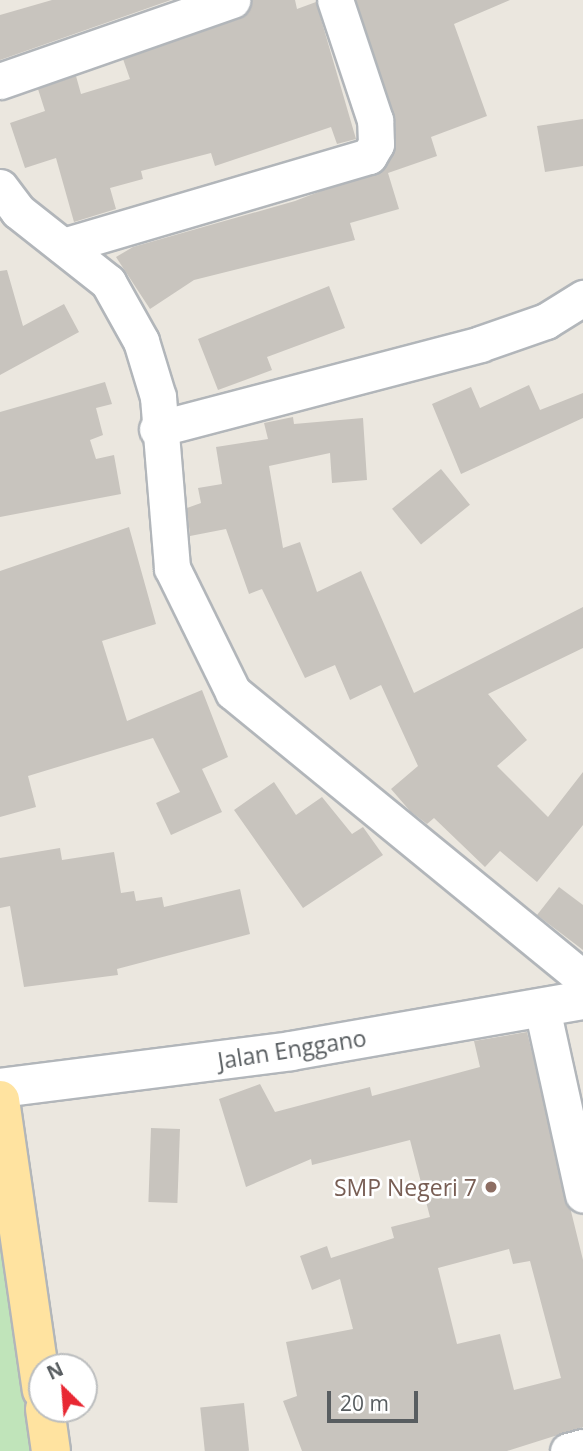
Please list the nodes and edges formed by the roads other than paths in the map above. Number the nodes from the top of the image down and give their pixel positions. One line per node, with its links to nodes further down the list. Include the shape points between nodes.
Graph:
1 (232, 0): 3 (street)
2 (335, 0): 5 (street, via 375,120 376,144 369,156)
3 (0, 81)
4 (0, 187): 5 (street, via 18,211)
5 (64, 246): 7 (street, via 108,282 141,341 158,397)
6 (583, 298): 7 (street, via 545,321 480,344)
7 (156, 429): 8 (street, via 172,568 233,692)
8 (583, 978)
9 (583, 1000): 10 (street, Jalan Enggano)
10 (542, 1008): 11 (street, Jalan Enggano, via 291,1051); 13 (street)
11 (0, 1088)
12 (0, 1100): 14 (main road)
13 (583, 1195)
14 (37, 1353)
15 (47, 1423): 17 (main road)
16 (583, 1447): 18 (street)
17 (51, 1451)
18 (568, 1451)

